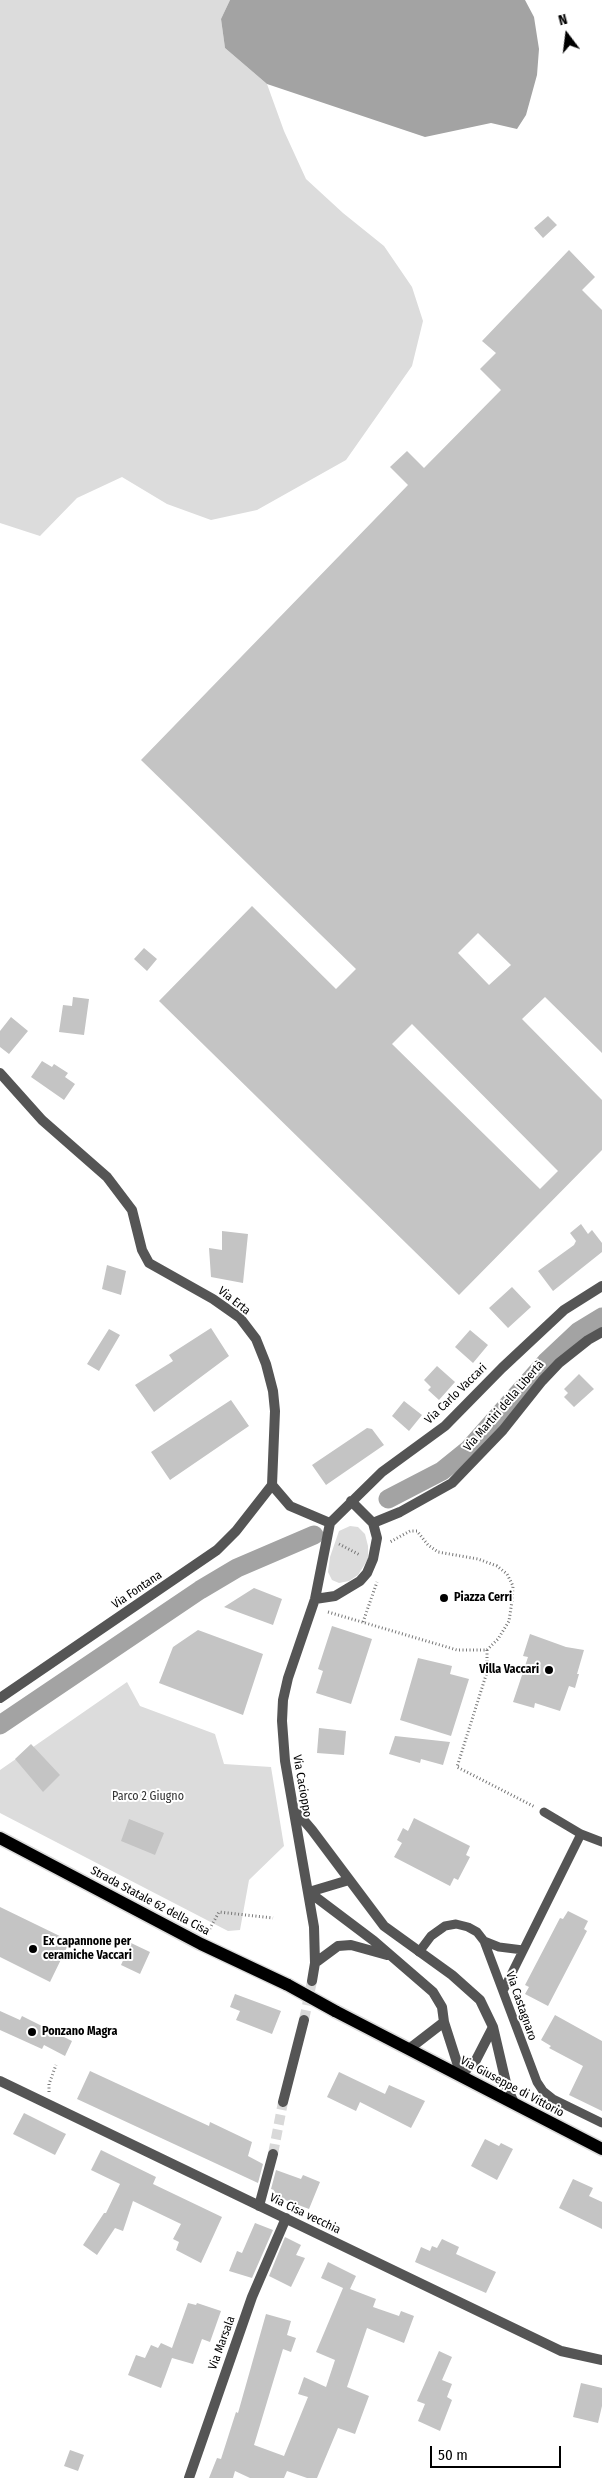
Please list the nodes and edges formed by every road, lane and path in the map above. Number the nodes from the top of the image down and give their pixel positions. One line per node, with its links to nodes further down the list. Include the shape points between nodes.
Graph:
1 (0, 1073): 4 (street, Via Erta, via 42,1120 107,1177 132,1210 142,1250 149,1263 240,1318 256,1339 273,1391)
2 (602, 1286): 5 (street, Via Carlo Vaccari, via 564,1310 445,1426 382,1472)
3 (602, 1332): 7 (street, Via Martiri della Libertà, via 559,1363 503,1430 452,1483)
4 (272, 1485): 6 (street, via 290,1506); 15 (street, Via Fontana, via 217,1550)
5 (351, 1501): 6 (street, Via Carlo Vaccari); 7 (street)
6 (330, 1523): 12 (street)
7 (373, 1523): 10 (street, via 377,1538)
8 (390, 1541): 14 (path, via 417,1531 438,1552 478,1559 497,1566 507,1574 513,1586 509,1621)
9 (335, 1542): 10 (path)
10 (373, 1559): 12 (street, via 360,1581 335,1596)
11 (378, 1579): 13 (path)
12 (313, 1603): 13 (path); 16 (street, Via Cacioppo, via 283,1700 282,1740)
13 (363, 1622): 14 (path, via 458,1650)
14 (487, 1650): 17 (path, via 487,1672 457,1767)
15 (0, 1698)
16 (293, 1808): 21 (street); 22 (street, Via Cacioppo)
17 (544, 1812): 18 (lane)
18 (580, 1834): 20 (lane); 26 (lane)
19 (0, 1838): 25 (main road, Strada Statale 62 della Cisa)
20 (602, 1842)
21 (349, 1880): 22 (street); 27 (street, via 384,1926)
22 (309, 1892): 28 (street); 29 (street, Via Cacioppo)
23 (273, 1918): 25 (path, via 220,1912)
24 (484, 1941): 26 (lane); 27 (lane, via 477,1932 456,1924 445,1926 431,1936); 31 (lane, Via Castagnaro)
25 (201, 1944): 35 (main road, Strada Statale 62 della Cisa, bridge)
26 (523, 1950): 31 (lane)
27 (419, 1952): 34 (street, via 480,2000)
28 (391, 1956): 29 (street, via 338,1946); 33 (street, via 433,1992 442,2007)
29 (315, 1963): 30 (street, Via Cacioppo)
30 (312, 1981)
31 (503, 1991): 42 (lane, Via Castagnaro, via 531,2070 543,2091)
32 (304, 2020): 39 (street)
33 (444, 2022): 35 (street); 37 (street)
34 (493, 2027): 37 (street, via 476,2060); 40 (street)
35 (409, 2049): 37 (main road, Via Giuseppe di Vittorio)
36 (56, 2065): 41 (path, via 49,2084)
37 (461, 2075): 40 (main road, Via Giuseppe di Vittorio)
38 (0, 2081): 41 (street, Via Cisa vecchia)
39 (283, 2102)
40 (514, 2103): 43 (main road, Via Giuseppe di Vittorio)
41 (50, 2105): 45 (street, Via Cisa vecchia)
42 (602, 2123)
43 (602, 2149)
44 (274, 2154): 45 (street)
45 (260, 2206): 46 (street, Via Cisa vecchia)
46 (286, 2218): 47 (street, Via Cisa vecchia, via 561,2351); 48 (street, Via Marsala, via 252,2297)
47 (602, 2360)
48 (190, 2478)

